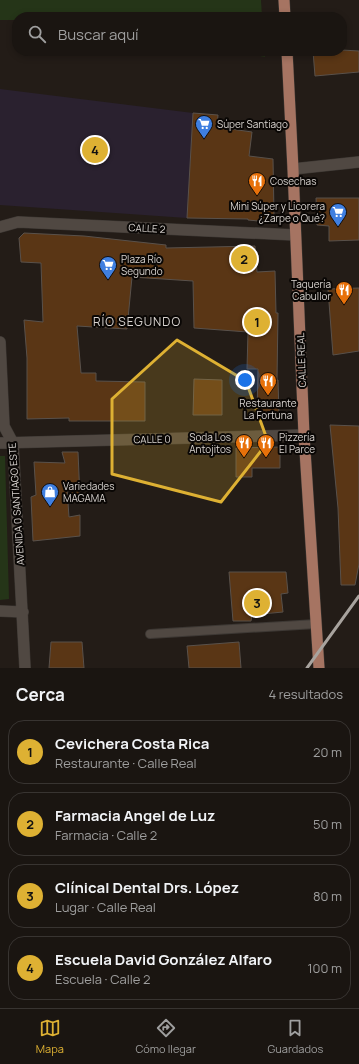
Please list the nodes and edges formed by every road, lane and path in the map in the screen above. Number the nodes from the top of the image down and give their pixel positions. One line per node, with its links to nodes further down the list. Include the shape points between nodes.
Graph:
1 (284, 0): 2 (main road)
2 (285, 12)
3 (287, 56): 5 (main road, CALLE REAL)
4 (359, 162): 5 (street)
5 (293, 169): 7 (main road, CALLE REAL)
6 (0, 227): 7 (street, CALLE 2, via 18,222)
7 (296, 235): 9 (main road, CALLE REAL)
8 (0, 342): 11 (street, AVENIDA 0 SANTIAGO ESTE, via 4,426)
9 (304, 435): 11 (street, CALLE 0); 14 (main road, CALLE REAL)
10 (0, 443): 11 (street, CALLE 0)
11 (13, 443): 13 (street, AVENIDA 0 SANTIAGO ESTE)
12 (0, 611): 13 (street)
13 (23, 612): 16 (street, AVENIDA 0 SANTIAGO ESTE)
14 (316, 624): 15 (lane); 17 (main road, CALLE REAL)
15 (150, 634)
16 (25, 668)
17 (319, 668)

